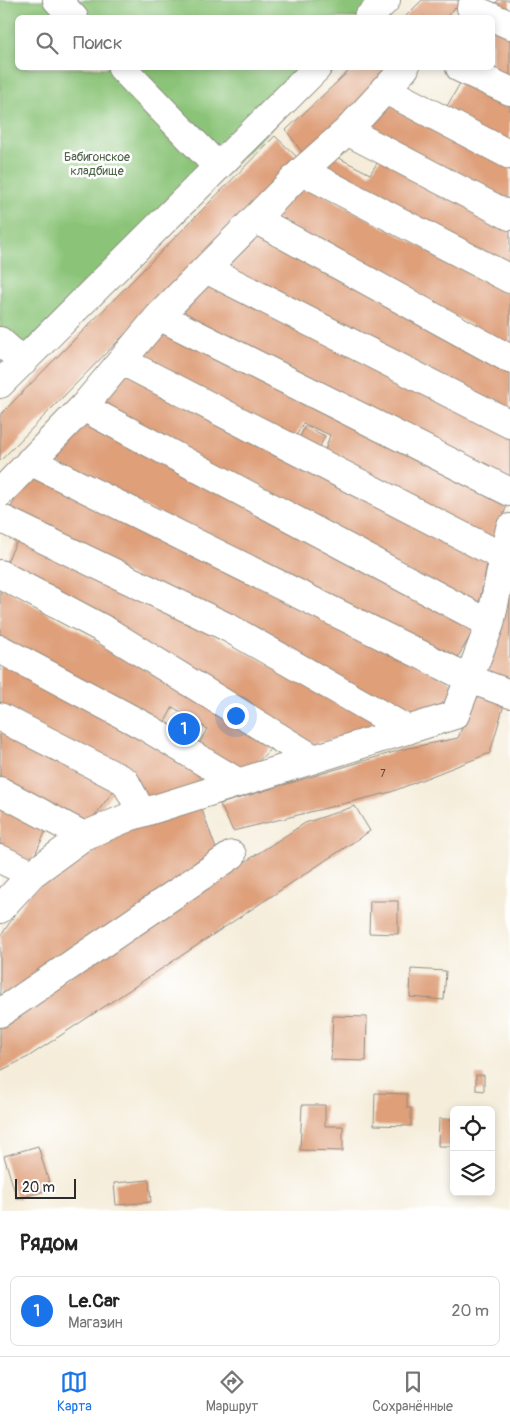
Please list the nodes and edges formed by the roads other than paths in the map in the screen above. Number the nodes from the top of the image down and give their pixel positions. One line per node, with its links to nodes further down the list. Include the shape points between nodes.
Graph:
1 (57, 0): 4 (lane)
2 (386, 0): 5 (lane)
3 (470, 8): 6 (lane)
4 (71, 15)
5 (371, 15)
6 (486, 15)
7 (495, 19): 8 (lane)
8 (510, 25)
9 (124, 70): 17 (lane)
10 (315, 70): 17 (lane)
11 (403, 70): 13 (lane)
12 (464, 70): 14 (lane)
13 (384, 89): 15 (lane); 16 (lane)
14 (510, 91)
15 (347, 131): 18 (lane); 19 (lane)
16 (510, 156)
17 (217, 166): 27 (lane)
18 (302, 171): 20 (lane); 22 (lane)
19 (510, 216)
20 (255, 218): 21 (lane); 25 (lane)
21 (206, 269): 23 (lane); 30 (lane)
22 (510, 279)
23 (159, 316): 26 (lane); 32 (lane)
24 (0, 341): 27 (lane)
25 (510, 359)
26 (122, 361): 29 (lane); 36 (lane)
27 (23, 362): 28 (lane)
28 (0, 384)
29 (83, 407): 31 (lane); 38 (lane)
30 (510, 424)
31 (30, 460): 33 (lane); 40 (lane)
32 (510, 492)
33 (0, 493)
34 (0, 518): 43 (lane, via 229,628)
35 (510, 528): 36 (lane)
36 (503, 557): 38 (lane)
37 (0, 574): 44 (lane, via 105,630)
38 (490, 624): 40 (lane)
39 (0, 648): 45 (lane, via 146,727)
40 (470, 679): 41 (lane); 43 (lane, via 455,715)
41 (510, 694)
42 (0, 717): 47 (lane, via 125,781)
43 (408, 730): 44 (lane)
44 (314, 759): 45 (lane)
45 (239, 783): 47 (lane)
46 (0, 790): 48 (lane)
47 (142, 813): 48 (lane)
48 (84, 836): 51 (lane)
49 (232, 855): 53 (lane)
50 (0, 859): 51 (lane)
51 (32, 874): 52 (lane)
52 (0, 909)
53 (0, 1013)

